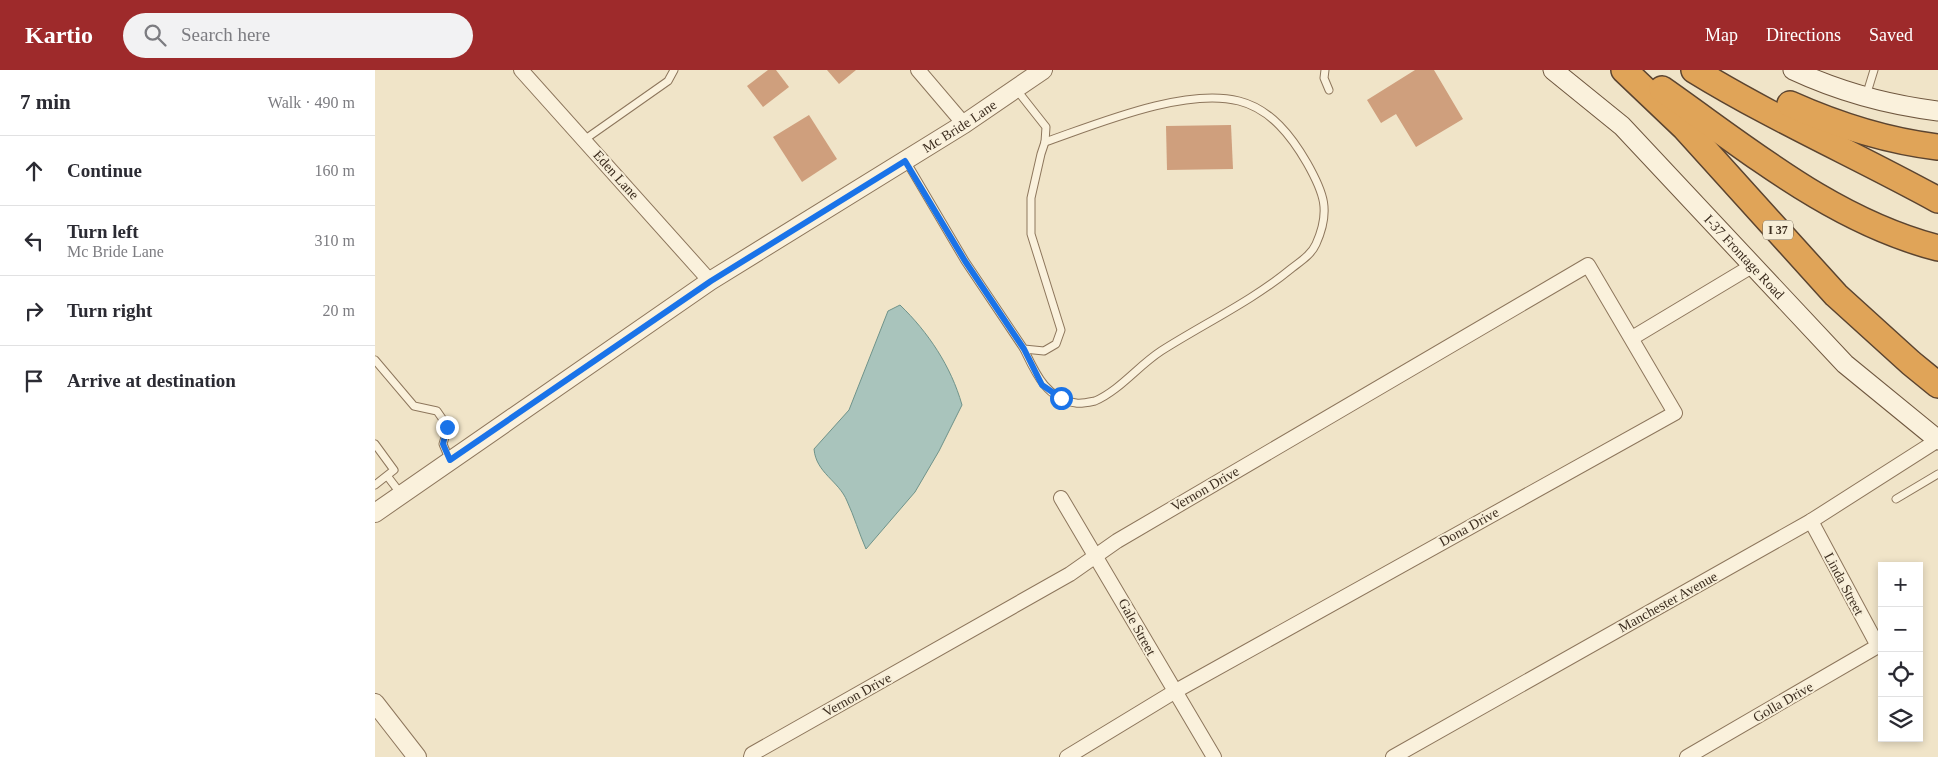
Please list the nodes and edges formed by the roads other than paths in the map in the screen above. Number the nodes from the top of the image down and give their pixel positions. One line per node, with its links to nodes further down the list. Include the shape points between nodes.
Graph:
1 (521, 70): 18 (street, Eden Lane)
2 (674, 70): 18 (lane, via 668,81)
3 (918, 70): 17 (street)
4 (1043, 70): 13 (street, Mc Bride Lane)
5 (1325, 70): 14 (lane, via 1324,78)
6 (1553, 70): 24 (main road, I-37 Frontage Road, via 1621,126)
7 (1624, 70): 29 (highway, I 37, via 1685,128 1836,295)
8 (1636, 70): 23 (highway, via 1798,184 1852,217 1908,240)
9 (1694, 70): 22 (highway)
10 (1719, 70): 20 (highway, via 1824,119 1907,143)
11 (1793, 70): 15 (main road, via 1820,83)
12 (1874, 70): 15 (lane)
13 (1016, 89): 17 (street, Mc Bride Lane); 19 (lane, via 1046,127)
14 (1329, 90)
15 (1866, 96): 16 (main road, via 1907,108)
16 (1938, 111)
17 (964, 124): 21 (street, Mc Bride Lane)
18 (584, 140): 25 (street, Eden Lane)
19 (1045, 142): 27 (lane, via 1031,198 1031,234 1061,330 1056,344 1044,351); 27 (lane, via 1131,112 1181,101 1215,98 1240,101 1273,118 1296,143 1322,190 1325,214 1309,255 1265,290 1160,352 1109,393 1093,401 1076,403 1061,398 1042,385)
20 (1938, 147)
21 (905, 161): 25 (street, Mc Bride Lane); 27 (lane, via 965,261)
22 (1938, 200)
23 (1938, 248)
24 (1752, 266): 26 (street); 30 (main road, I-37 Frontage Road, via 1845,364)
25 (711, 281): 32 (street, Mc Bride Lane)
26 (1632, 338): 41 (street, Vernon Drive, via 1589,265); 43 (street, Dona Drive, via 1675,413)
27 (1024, 349)
28 (375, 360): 32 (lane, via 414,406 437,411 447,427 443,444)
29 (1938, 385)
30 (1938, 440): 40 (street, Manchester Avenue)
31 (375, 444): 34 (lane, via 393,468)
32 (450, 460): 36 (street, Mc Bride Lane)
33 (1938, 474): 38 (lane)
34 (388, 477): 35 (lane); 36 (lane)
35 (375, 485)
36 (401, 494): 39 (street, Mc Bride Lane)
37 (1061, 498): 41 (street, Gale Street)
38 (1896, 499)
39 (375, 513)
40 (1811, 521): 42 (street, Linda Street); 49 (street, Manchester Avenue)
41 (1096, 555): 43 (street, Gale Street); 46 (street, Vernon Drive, via 1070,574)
42 (1878, 646): 50 (street, Golla Drive)
43 (1174, 692): 47 (street, Dona Drive); 48 (street, Gale Street)
44 (375, 703): 45 (street)
45 (417, 757)
46 (751, 757)
47 (1067, 757)
48 (1214, 757)
49 (1393, 757)
50 (1687, 757)

